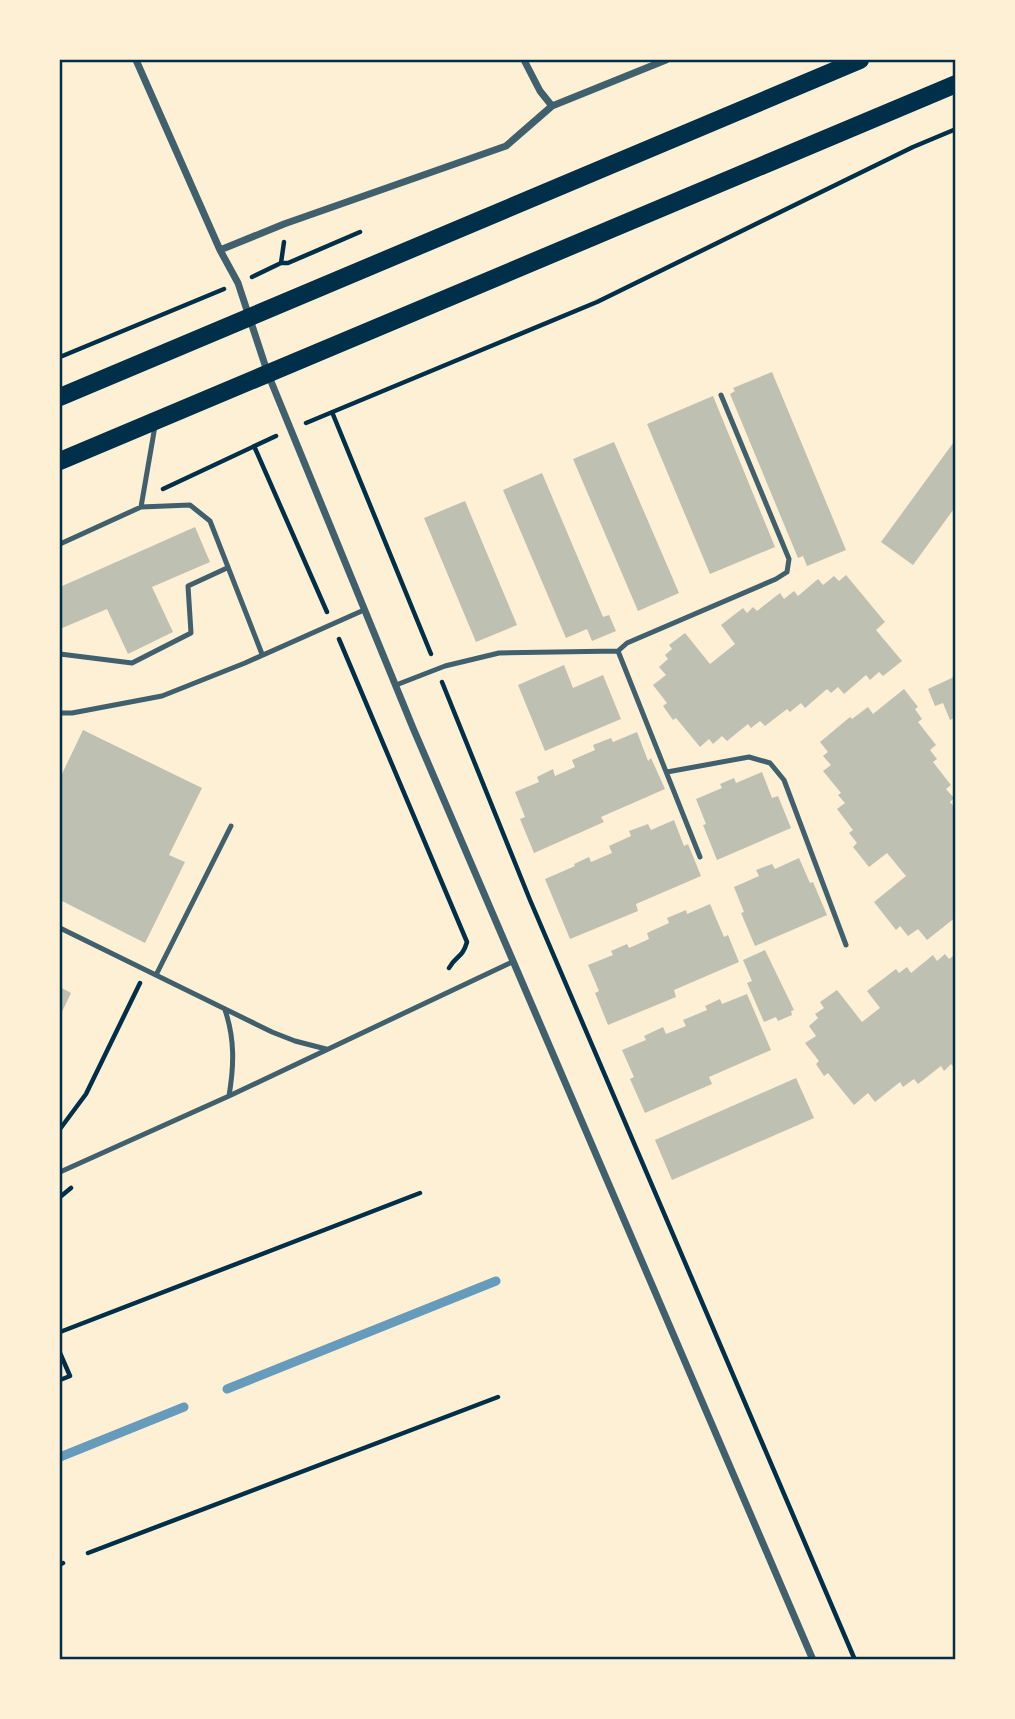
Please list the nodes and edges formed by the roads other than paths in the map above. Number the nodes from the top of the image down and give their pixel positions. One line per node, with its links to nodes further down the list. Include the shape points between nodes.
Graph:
1 (136, 60): 7 (street)
2 (524, 60): 6 (street)
3 (666, 60): 6 (street)
4 (860, 60): 8 (main road)
5 (956, 84): 9 (main road)
6 (552, 106): 7 (street, via 506,146)
7 (220, 250): 8 (street)
8 (250, 318): 9 (street); 11 (main road)
9 (268, 374): 12 (main road); 17 (street)
10 (721, 395): 18 (lane, via 789,559 786,572)
11 (60, 397)
12 (156, 420): 13 (main road); 14 (lane)
13 (60, 461)
14 (141, 507): 15 (lane); 16 (lane, via 190,505 210,521)
15 (60, 544)
16 (227, 568): 19 (lane, via 188,586 191,633 132,663); 20 (lane)
17 (364, 610): 20 (lane); 21 (street)
18 (618, 651): 21 (lane, via 499,653); 23 (lane)
19 (60, 654)
20 (262, 654): 22 (lane, via 162,696)
21 (396, 685): 28 (street)
22 (60, 713)
23 (667, 772): 25 (lane); 27 (lane, via 749,757 770,763 784,780)
24 (231, 826): 29 (lane)
25 (700, 857)
26 (60, 928): 29 (lane)
27 (846, 945)
28 (512, 962): 31 (lane); 34 (street)
29 (156, 975): 30 (lane)
30 (225, 1009): 31 (lane, via 272,1032); 32 (lane, via 234,1052)
31 (326, 1049): 32 (lane)
32 (229, 1096): 33 (lane)
33 (60, 1172)
34 (813, 1660)

